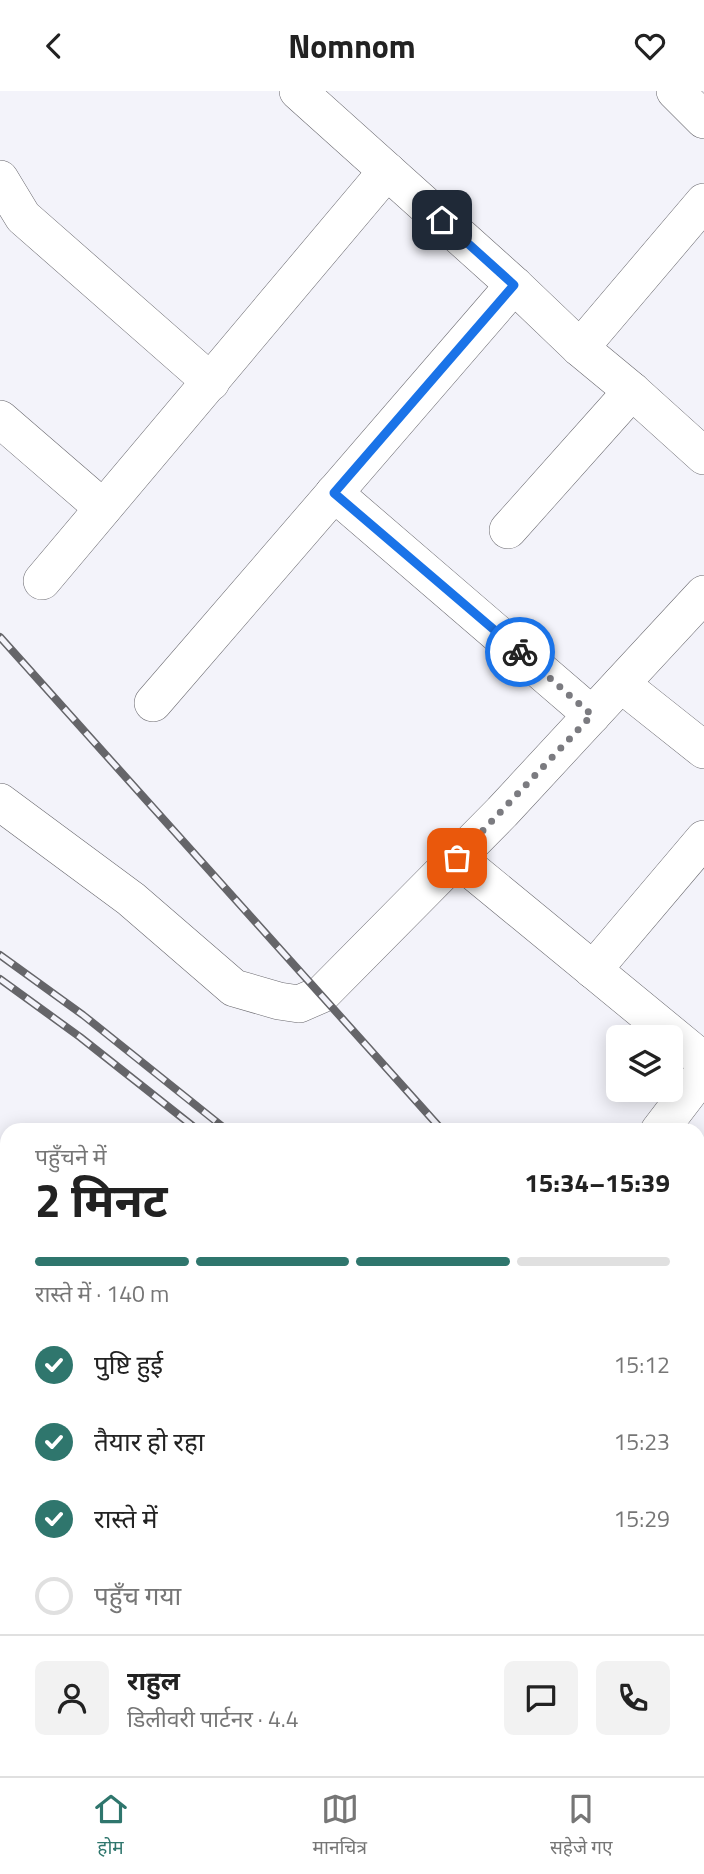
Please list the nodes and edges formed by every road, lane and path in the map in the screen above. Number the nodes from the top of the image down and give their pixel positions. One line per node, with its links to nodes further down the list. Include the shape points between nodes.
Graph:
1 (298, 91): 4 (street)
2 (675, 91): 3 (street)
3 (704, 120)
4 (387, 171): 7 (street); 9 (street)
5 (5, 201): 9 (street)
6 (704, 202): 8 (street)
7 (514, 285): 8 (street); 13 (street)
8 (580, 348): 10 (street)
9 (211, 381): 14 (street)
10 (632, 391): 12 (street); 15 (street)
11 (0, 419): 14 (street)
12 (704, 456)
13 (334, 493): 19 (street); 20 (street)
14 (103, 508): 16 (street)
15 (509, 530)
16 (41, 581)
17 (704, 594): 18 (street)
18 (621, 684): 20 (street); 21 (street)
19 (153, 703)
20 (592, 715): 24 (street)
21 (704, 750)
22 (0, 802): 24 (street, via 131,899 234,988 289,1003 299,1004 322,994)
23 (704, 839): 25 (street)
24 (457, 858): 25 (street)
25 (593, 970): 26 (street)
26 (704, 1061)
27 (704, 1072): 28 (street)
28 (665, 1123)

